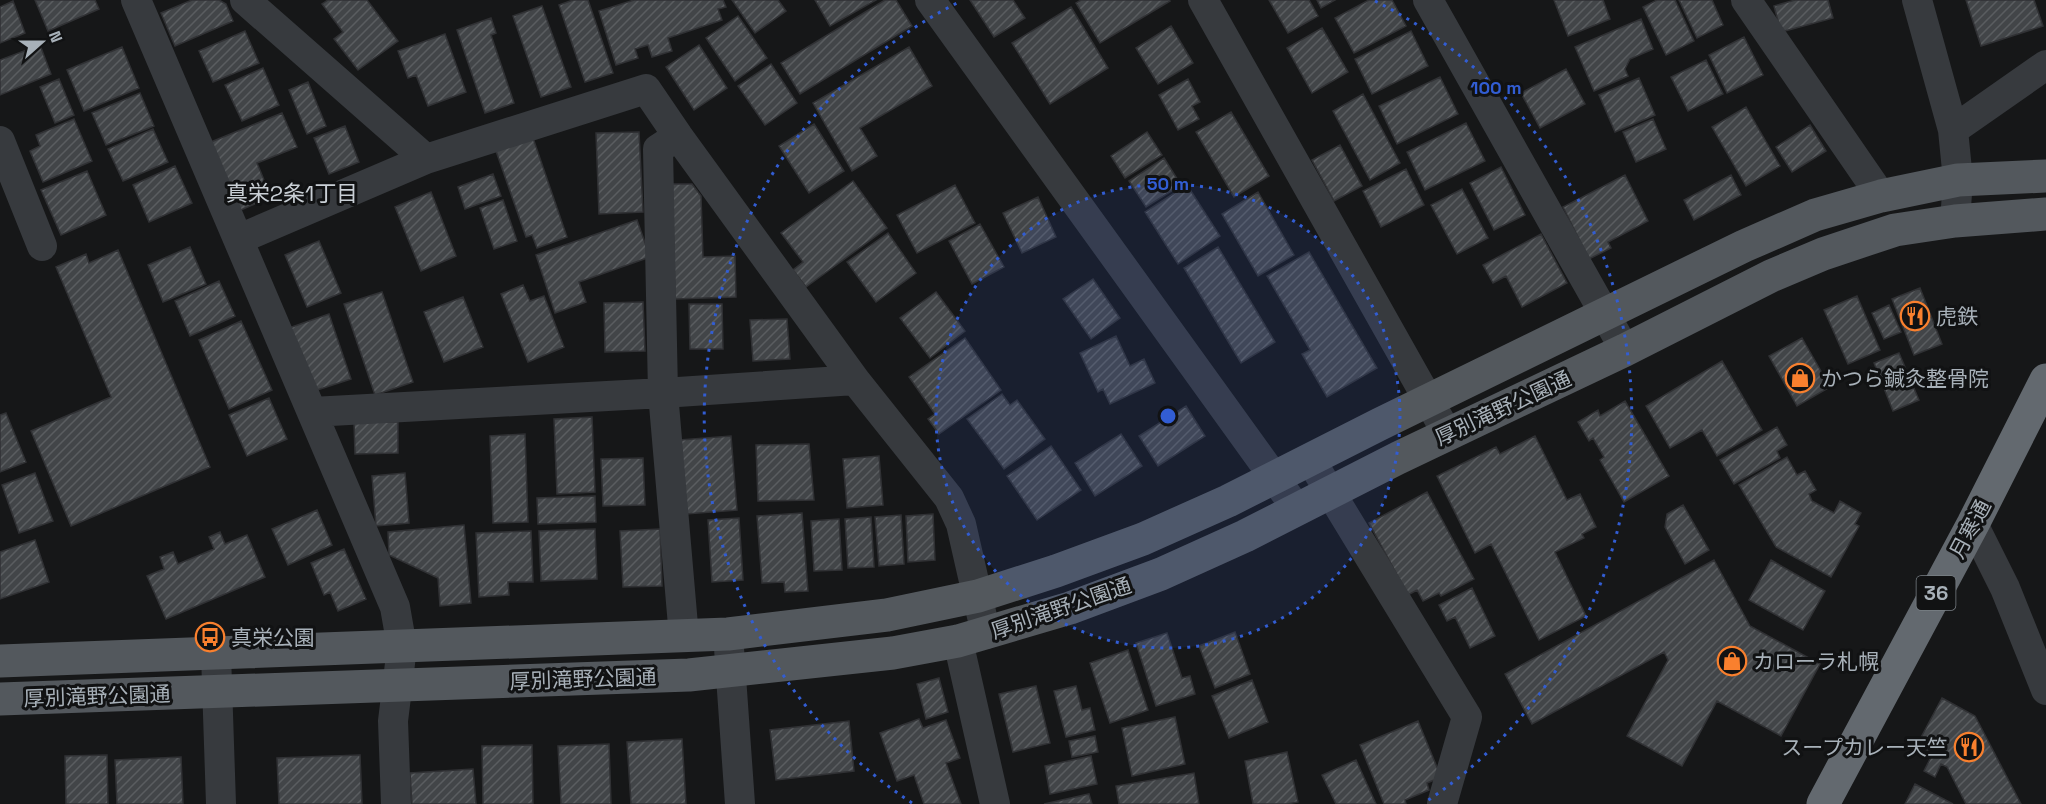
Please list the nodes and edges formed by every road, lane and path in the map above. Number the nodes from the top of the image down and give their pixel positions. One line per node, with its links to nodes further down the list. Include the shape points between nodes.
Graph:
1 (136, 0): 18 (street)
2 (246, 0): 12 (street)
3 (930, 0): 29 (street)
4 (1203, 0): 25 (street)
5 (1428, 0): 20 (street)
6 (1746, 0): 15 (street)
7 (1917, 0): 9 (street)
8 (2046, 65): 9 (street)
9 (1953, 130): 14 (street)
10 (678, 136): 12 (street, via 646,89); 22 (street); 24 (street, via 658,149)
11 (2, 152): 19 (street)
12 (426, 159): 18 (street)
13 (2046, 177): 14 (main road, 厚別滝野公園通)
14 (1958, 180): 15 (main road, 厚別滝野公園通); 17 (street)
15 (1881, 196): 20 (main road, 厚別滝野公園通, via 1815,215)
16 (2046, 214): 17 (main road, 厚別滝野公園通)
17 (1955, 221): 21 (main road, 厚別滝野公園通, via 1895,230 1823,254)
18 (239, 239): 26 (street)
19 (42, 246)
20 (1606, 314): 21 (street); 25 (main road, 厚別滝野公園通)
21 (1625, 350): 27 (main road, 厚別滝野公園通)
22 (855, 380): 24 (street); 33 (street, via 949,498 962,524)
23 (2046, 381): 32 (highway, 月寒通 / 36)
24 (663, 393): 26 (street); 35 (street)
25 (1429, 400): 27 (street); 28 (main road, 厚別滝野公園通)
26 (312, 412): 37 (street, via 395,607)
27 (1448, 435): 30 (main road, 厚別滝野公園通)
28 (1310, 459): 29 (main road, 厚別滝野公園通); 30 (street)
29 (1275, 477): 31 (street); 33 (main road, 厚別滝野公園通, via 1143,538)
30 (1330, 493): 31 (main road, 厚別滝野公園通); 49 (street, via 1467,717)
31 (1298, 509): 36 (main road, 厚別滝野公園通, via 1161,574 1070,608)
32 (1973, 524): 42 (street, via 2005,588); 50 (highway, 月寒通 / 36)
33 (978, 596): 34 (main road, 厚別滝野公園通, via 887,615); 36 (street)
34 (728, 634): 35 (main road, 厚別滝野公園通); 40 (street)
35 (684, 637): 37 (main road, 厚別滝野公園通)
36 (972, 638): 40 (main road, 厚別滝野公園通, via 893,654); 48 (street)
37 (402, 647): 38 (main road, 厚別滝野公園通); 41 (street)
38 (216, 654): 39 (main road, 厚別滝野公園通); 43 (street)
39 (0, 661)
40 (732, 672): 41 (main road, 厚別滝野公園通); 47 (street)
41 (398, 686): 43 (main road, 厚別滝野公園通); 46 (street, via 393,721)
42 (2046, 690)
43 (218, 691): 44 (main road, 厚別滝野公園通); 45 (street)
44 (0, 699)
45 (221, 804)
46 (396, 804)
47 (740, 804)
48 (995, 804)
49 (1442, 804)
50 (1823, 804)

